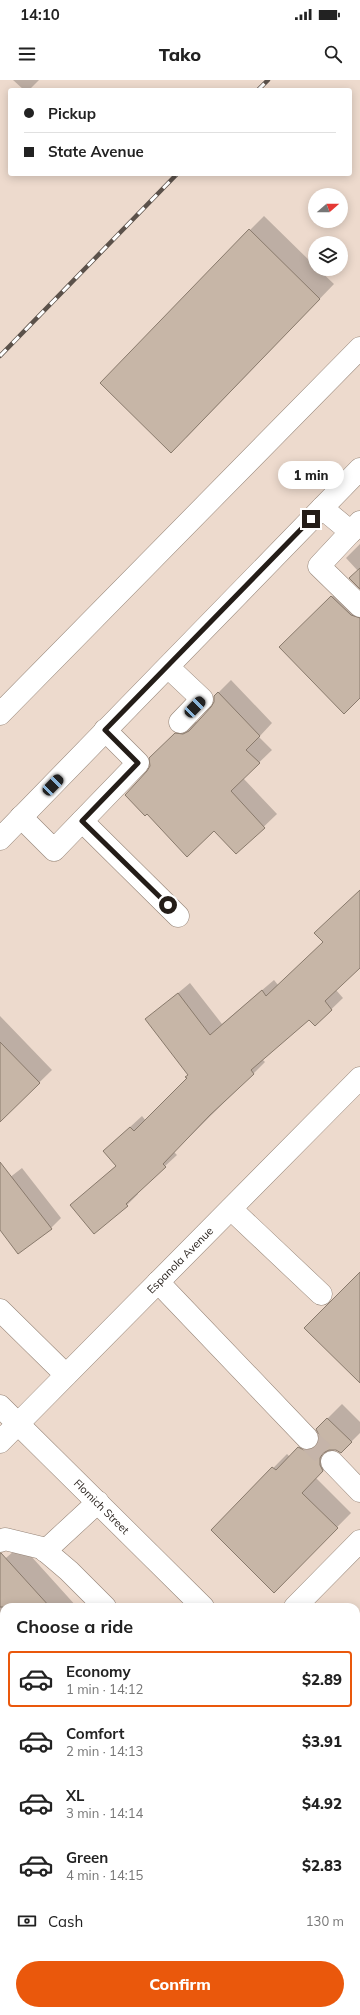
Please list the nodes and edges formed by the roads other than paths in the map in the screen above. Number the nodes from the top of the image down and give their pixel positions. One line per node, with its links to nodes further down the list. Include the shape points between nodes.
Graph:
1 (360, 348): 7 (street)
2 (360, 469): 3 (street)
3 (322, 508): 4 (street); 6 (street)
4 (355, 527): 5 (street, via 319,566)
5 (360, 606)
6 (168, 667): 8 (street, via 202,699); 9 (street)
7 (0, 714)
8 (180, 722)
9 (105, 730): 10 (street); 11 (street, via 138,763)
10 (21, 817): 11 (street, via 54,850); 12 (street)
11 (82, 821): 13 (street)
12 (0, 839)
13 (178, 916)
14 (360, 1078): 15 (street, Espanola Avenue)
15 (230, 1209): 16 (street, Espanola Avenue); 17 (street)
16 (158, 1282): 19 (street, Espanola Avenue); 22 (street)
17 (321, 1294)
18 (0, 1310): 19 (street)
19 (66, 1375): 21 (street, Espanola Avenue)
20 (0, 1406): 21 (street, Flomich Street)
21 (18, 1423): 23 (street, Espanola Avenue); 26 (street, Flomich Street)
22 (307, 1438)
23 (0, 1442)
24 (332, 1462): 25 (street)
25 (360, 1491)
26 (98, 1502): 29 (street); 31 (street, Flomich Street)
27 (0, 1541): 29 (street, via 5,1539 42,1548)
28 (360, 1541): 32 (street)
29 (45, 1551): 30 (street, via 70,1571)
30 (101, 1603)
31 (199, 1603)
32 (298, 1603)

